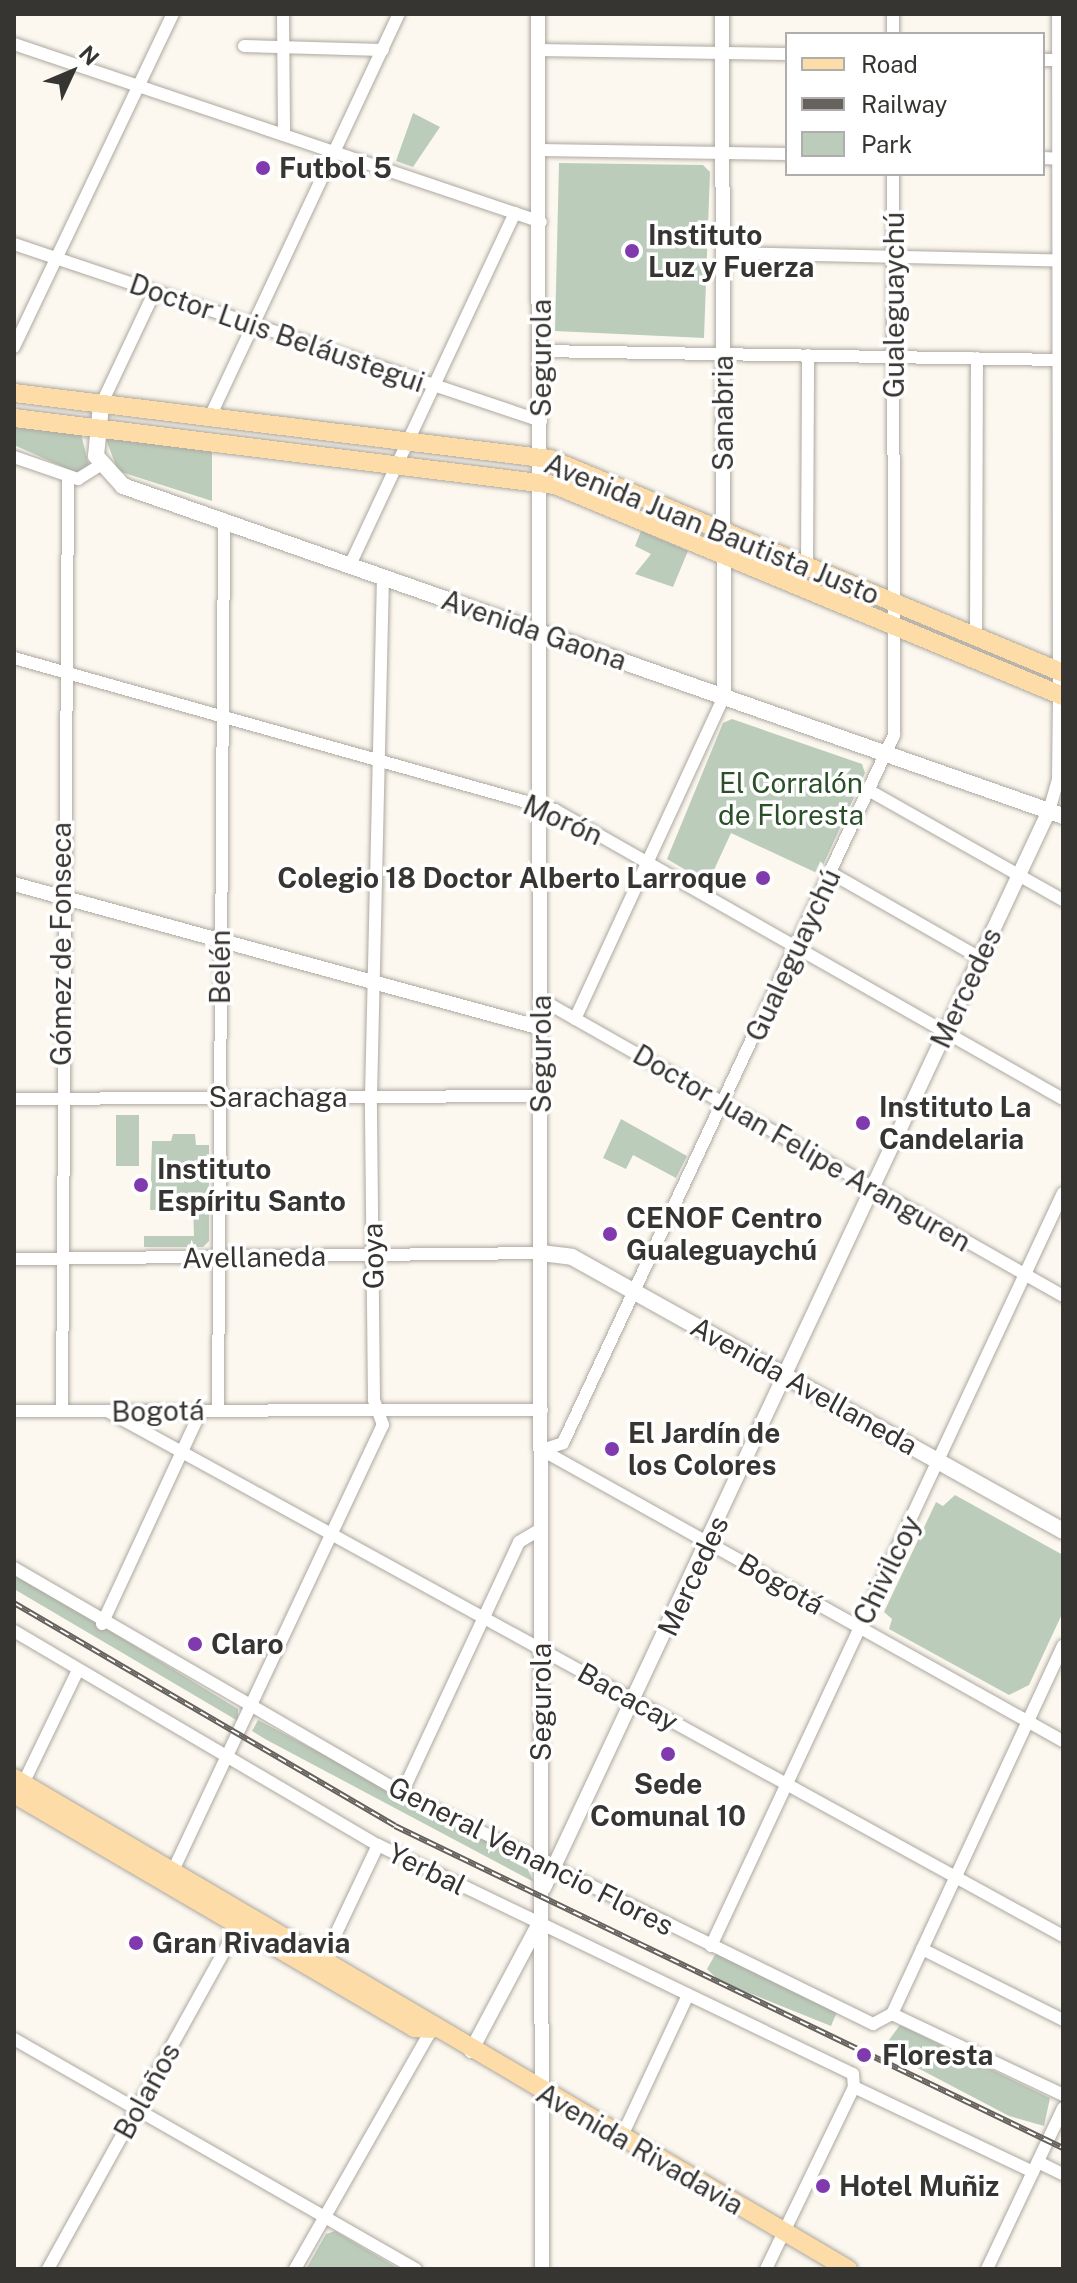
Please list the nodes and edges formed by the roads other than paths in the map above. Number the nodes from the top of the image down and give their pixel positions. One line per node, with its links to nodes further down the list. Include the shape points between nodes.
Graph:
1 (173, 14): 15 (street)
2 (283, 14): 9 (street)
3 (399, 14): 10 (street)
4 (538, 14): 11 (street, Segurola)
5 (722, 14): 12 (street, Sanabria)
6 (1058, 14): 14 (street, Mercedes)
7 (14, 44): 15 (street)
8 (244, 46): 9 (street)
9 (283, 46): 10 (street); 16 (street)
10 (383, 50): 18 (street)
11 (538, 50): 12 (street); 17 (street, Segurola)
12 (721, 53): 13 (street); 19 (street, Sanabria)
13 (785, 54)
14 (1060, 60): 21 (street, Mercedes)
15 (138, 86): 16 (street); 28 (street)
16 (284, 135): 18 (street)
17 (540, 150): 19 (street); 24 (street, Segurola)
18 (336, 152): 23 (street); 31 (street)
19 (723, 153): 20 (street); 26 (street, Sanabria)
20 (785, 154)
21 (1060, 159): 29 (street, Mercedes)
22 (893, 176): 27 (street, Gualeguaychú)
23 (515, 213): 24 (street); 39 (street)
24 (541, 222): 33 (street, Segurola)
25 (14, 244): 28 (street, Doctor Luis Beláustegui)
26 (723, 253): 27 (street); 34 (street, Sanabria)
27 (893, 256): 29 (street); 36 (street, Gualeguaychú)
28 (56, 258): 30 (street, Doctor Luis Beláustegui); 32 (street)
29 (1060, 261): 38 (street, Mercedes)
30 (155, 291): 31 (street, Doctor Luis Beláustegui); 41 (street)
31 (254, 324): 39 (street, Doctor Luis Beláustegui); 43 (street)
32 (14, 347)
33 (540, 351): 34 (street); 44 (street, Segurola)
34 (723, 354): 35 (street); 54 (street, Sanabria)
35 (808, 355): 36 (street); 57 (street)
36 (894, 357): 37 (street); 60 (street, Gualeguaychú)
37 (977, 358): 38 (street); 63 (street)
38 (1060, 360): 56 (street, Mercedes)
39 (435, 386): 44 (street, Doctor Luis Beláustegui); 46 (street)
40 (14, 393): 41 (main road, Avenida Juan Bautista Justo)
41 (101, 405): 43 (main road, Avenida Juan Bautista Justo); 45 (main road)
42 (14, 418): 45 (main road, Avenida Juan Bautista Justo)
43 (209, 419): 46 (main road, Avenida Juan Bautista Justo)
44 (541, 421): 48 (street, Segurola)
45 (96, 428): 49 (main road, Avenida Juan Bautista Justo); 50 (main road)
46 (407, 442): 48 (main road, Avenida Juan Bautista Justo); 49 (street)
47 (14, 457): 51 (street)
48 (541, 457): 52 (street, Segurola); 54 (main road, Avenida Juan Bautista Justo)
49 (396, 465): 52 (main road, Avenida Juan Bautista Justo); 58 (street)
50 (99, 466): 51 (street, via 85,478); 53 (main road, Avenida Gaona, via 119,484)
51 (68, 476): 65 (street, Gómez de Fonseca)
52 (541, 483): 55 (main road, Avenida Juan Bautista Justo); 62 (street, Segurola)
53 (224, 523): 58 (main road, Avenida Gaona); 69 (street, Belén)
54 (723, 530): 55 (street, Sanabria); 57 (main road, Avenida Juan Bautista Justo)
55 (724, 554): 61 (main road, Avenida Juan Bautista Justo); 68 (street, Sanabria)
56 (1061, 559): 66 (street, Mercedes)
57 (807, 565): 60 (main road, Avenida Juan Bautista Justo)
58 (349, 567): 59 (main road, Avenida Gaona)
59 (383, 578): 62 (main road, Avenida Gaona); 71 (street, Goya)
60 (894, 602): 61 (street, Gualeguaychú); 63 (main road, Avenida Juan Bautista Justo)
61 (893, 626): 67 (main road, Avenida Juan Bautista Justo); 70 (street, Gualeguaychú, via 894,735)
62 (540, 631): 68 (main road, Avenida Gaona); 73 (street, Segurola)
63 (976, 637): 66 (main road, Avenida Juan Bautista Justo)
64 (14, 658): 65 (street, Morón)
65 (62, 671): 69 (street, Morón); 79 (street, Gómez de Fonseca)
66 (1061, 672): 67 (street, Mercedes)
67 (1061, 695): 74 (street, Mercedes)
68 (724, 696): 70 (main road, Avenida Gaona); 75 (street, Sanabria)
69 (223, 716): 71 (street, Morón); 81 (street, Belén)
70 (887, 754): 72 (street, Gualeguaychú); 74 (main road, Avenida Gaona)
71 (377, 759): 73 (street, Morón); 84 (street, Goya)
72 (870, 791): 76 (street, Gualeguaychú); 77 (street)
73 (541, 805): 75 (street, Morón); 85 (street, Segurola)
74 (1056, 814): 77 (street, Mercedes)
75 (647, 862): 82 (street, Morón); 86 (street, Sanabria)
76 (831, 873): 82 (street, Gualeguaychú); 83 (street)
77 (1019, 875): 80 (street); 83 (street, Mercedes)
78 (14, 884): 79 (street)
79 (63, 897): 81 (street); 93 (street, Gómez de Fonseca)
80 (1063, 900)
81 (220, 941): 84 (street); 90 (street, Belén)
82 (796, 946): 88 (street, Morón); 95 (street, Gualeguaychú)
83 (980, 958): 88 (street, Mercedes)
84 (371, 982): 87 (street); 91 (street, Goya)
85 (542, 1000): 86 (street, Doctor Juan Felipe Aranguren); 87 (street, Segurola)
86 (575, 1019): 95 (street, Doctor Juan Felipe Aranguren)
87 (541, 1028): 89 (street, Segurola)
88 (946, 1032): 94 (street, Morón); 96 (street, Mercedes)
89 (541, 1096): 91 (street, Sarachaga); 98 (street, Segurola)
90 (219, 1097): 91 (street, Sarachaga); 93 (street, Sarachaga); 102 (street, Belén)
91 (371, 1097): 99 (street, Goya)
92 (14, 1099): 93 (street, Sarachaga)
93 (61, 1099): 100 (street, Gómez de Fonseca)
94 (1063, 1099)
95 (722, 1104): 96 (street, Doctor Juan Felipe Aranguren); 104 (street, Gualeguaychú)
96 (871, 1187): 103 (street, Doctor Juan Felipe Aranguren); 106 (street, Mercedes)
97 (1063, 1193): 103 (street, Chivilcoy)
98 (541, 1253): 99 (street, Avellaneda); 104 (main road, Avenida Avellaneda, via 572,1257); 109 (street, Segurola)
99 (373, 1256): 102 (street, Avellaneda); 108 (street, Goya)
100 (62, 1258): 101 (street, Avellaneda); 102 (street, Avellaneda); 111 (street, Gómez de Fonseca)
101 (14, 1259)
102 (219, 1259): 107 (street, Belén)
103 (1025, 1274): 105 (street, Doctor Juan Felipe Aranguren); 116 (street, Chivilcoy)
104 (634, 1291): 106 (main road, Avenida Avellaneda); 114 (street, Gualeguaychú, via 563,1443)
105 (1063, 1296)
106 (785, 1375): 116 (main road, Avenida Avellaneda); 120 (street, Mercedes)
107 (218, 1410): 108 (street, Bogotá); 112 (street, Bogotá)
108 (379, 1410): 109 (street, Bogotá); 119 (street, Goya, via 381,1432)
109 (542, 1410): 114 (street, Segurola)
110 (14, 1411): 111 (street, Bogotá)
111 (62, 1411): 113 (street, Bogotá)
112 (201, 1411): 113 (street, Bogotá); 115 (street)
113 (109, 1412): 115 (street, Bacacay)
114 (542, 1450): 117 (street, Segurola); 120 (street, Bogotá)
115 (181, 1453): 119 (street, Bacacay); 123 (street)
116 (939, 1460): 118 (main road, Avenida Avellaneda); 124 (street, Chivilcoy)
117 (541, 1529): 122 (street, via 519,1542); 127 (street, Segurola)
118 (1063, 1531)
119 (332, 1535): 122 (street, Bacacay); 130 (street, Goya)
120 (709, 1543): 124 (street, Bogotá); 129 (street, Mercedes)
121 (14, 1568): 123 (street, General Venancio Flores)
122 (483, 1618): 127 (street, Bacacay); 136 (street)
123 (102, 1624): 130 (street, General Venancio Flores)
124 (859, 1628): 131 (street, Bogotá); 134 (street, Chivilcoy)
125 (14, 1631): 128 (street, Yerbal)
126 (1063, 1646): 131 (street)
127 (542, 1650): 129 (street, Bacacay); 137 (street, Segurola)
128 (77, 1672): 133 (street, Yerbal); 135 (street)
129 (634, 1701): 134 (street, Bacacay); 138 (street, Mercedes)
130 (251, 1711): 133 (street, Goya); 136 (street, General Venancio Flores)
131 (1028, 1721): 132 (street, Bogotá); 141 (street)
132 (1063, 1741)
133 (227, 1761): 139 (street, Yerbal); 142 (street, Goya)
134 (787, 1784): 141 (street, Bacacay); 146 (street, Chivilcoy)
135 (17, 1788): 142 (main road, Avenida Rivadavia)
136 (402, 1793): 140 (street, General Venancio Flores)
137 (542, 1837): 138 (street); 140 (street, Segurola)
138 (567, 1844): 140 (street, Mercedes)
139 (378, 1845): 144 (street, Yerbal); 149 (street)
140 (548, 1868): 144 (street, Mercedes); 146 (street, General Venancio Flores)
141 (954, 1876): 145 (street, Bacacay); 147 (street)
142 (171, 1877): 143 (main road, Avenida Rivadavia)
143 (242, 1919): 149 (main road, Avenida Rivadavia); 160 (street, Bolaños)
144 (539, 1923): 148 (street); 150 (street); 151 (street, Yerbal)
145 (1063, 1936)
146 (711, 1946): 152 (street, General Venancio Flores, via 873,2024)
147 (922, 1949): 152 (street); 153 (street)
148 (515, 1959): 150 (street, via 533,1957); 156 (street)
149 (321, 1965): 154 (main road, Avenida Rivadavia, via 414,2028)
150 (542, 1969): 158 (street)
151 (688, 1995): 157 (street, Yerbal); 162 (street)
152 (892, 2014): 159 (street, General Venancio Flores)
153 (1063, 2020)
154 (432, 2029): 156 (main road, Avenida Rivadavia); 165 (street)
155 (14, 2039): 160 (street)
156 (471, 2051): 158 (main road, Avenida Rivadavia)
157 (855, 2082): 163 (street, Yerbal); 166 (street)
158 (542, 2093): 162 (main road, Avenida Rivadavia); 170 (street)
159 (1063, 2095)
160 (137, 2110): 165 (street); 167 (street, Bolaños)
161 (1062, 2110): 163 (street)
162 (621, 2138): 166 (main road, Avenida Rivadavia)
163 (1036, 2167): 164 (street, Yerbal); 173 (street)
164 (1063, 2174)
165 (325, 2216): 168 (street); 169 (street)
166 (784, 2232): 171 (street); 172 (main road, Avenida Rivadavia)
167 (48, 2269)
168 (295, 2269)
169 (416, 2269)
170 (542, 2269)
171 (766, 2269)
172 (848, 2269)
173 (987, 2269)

